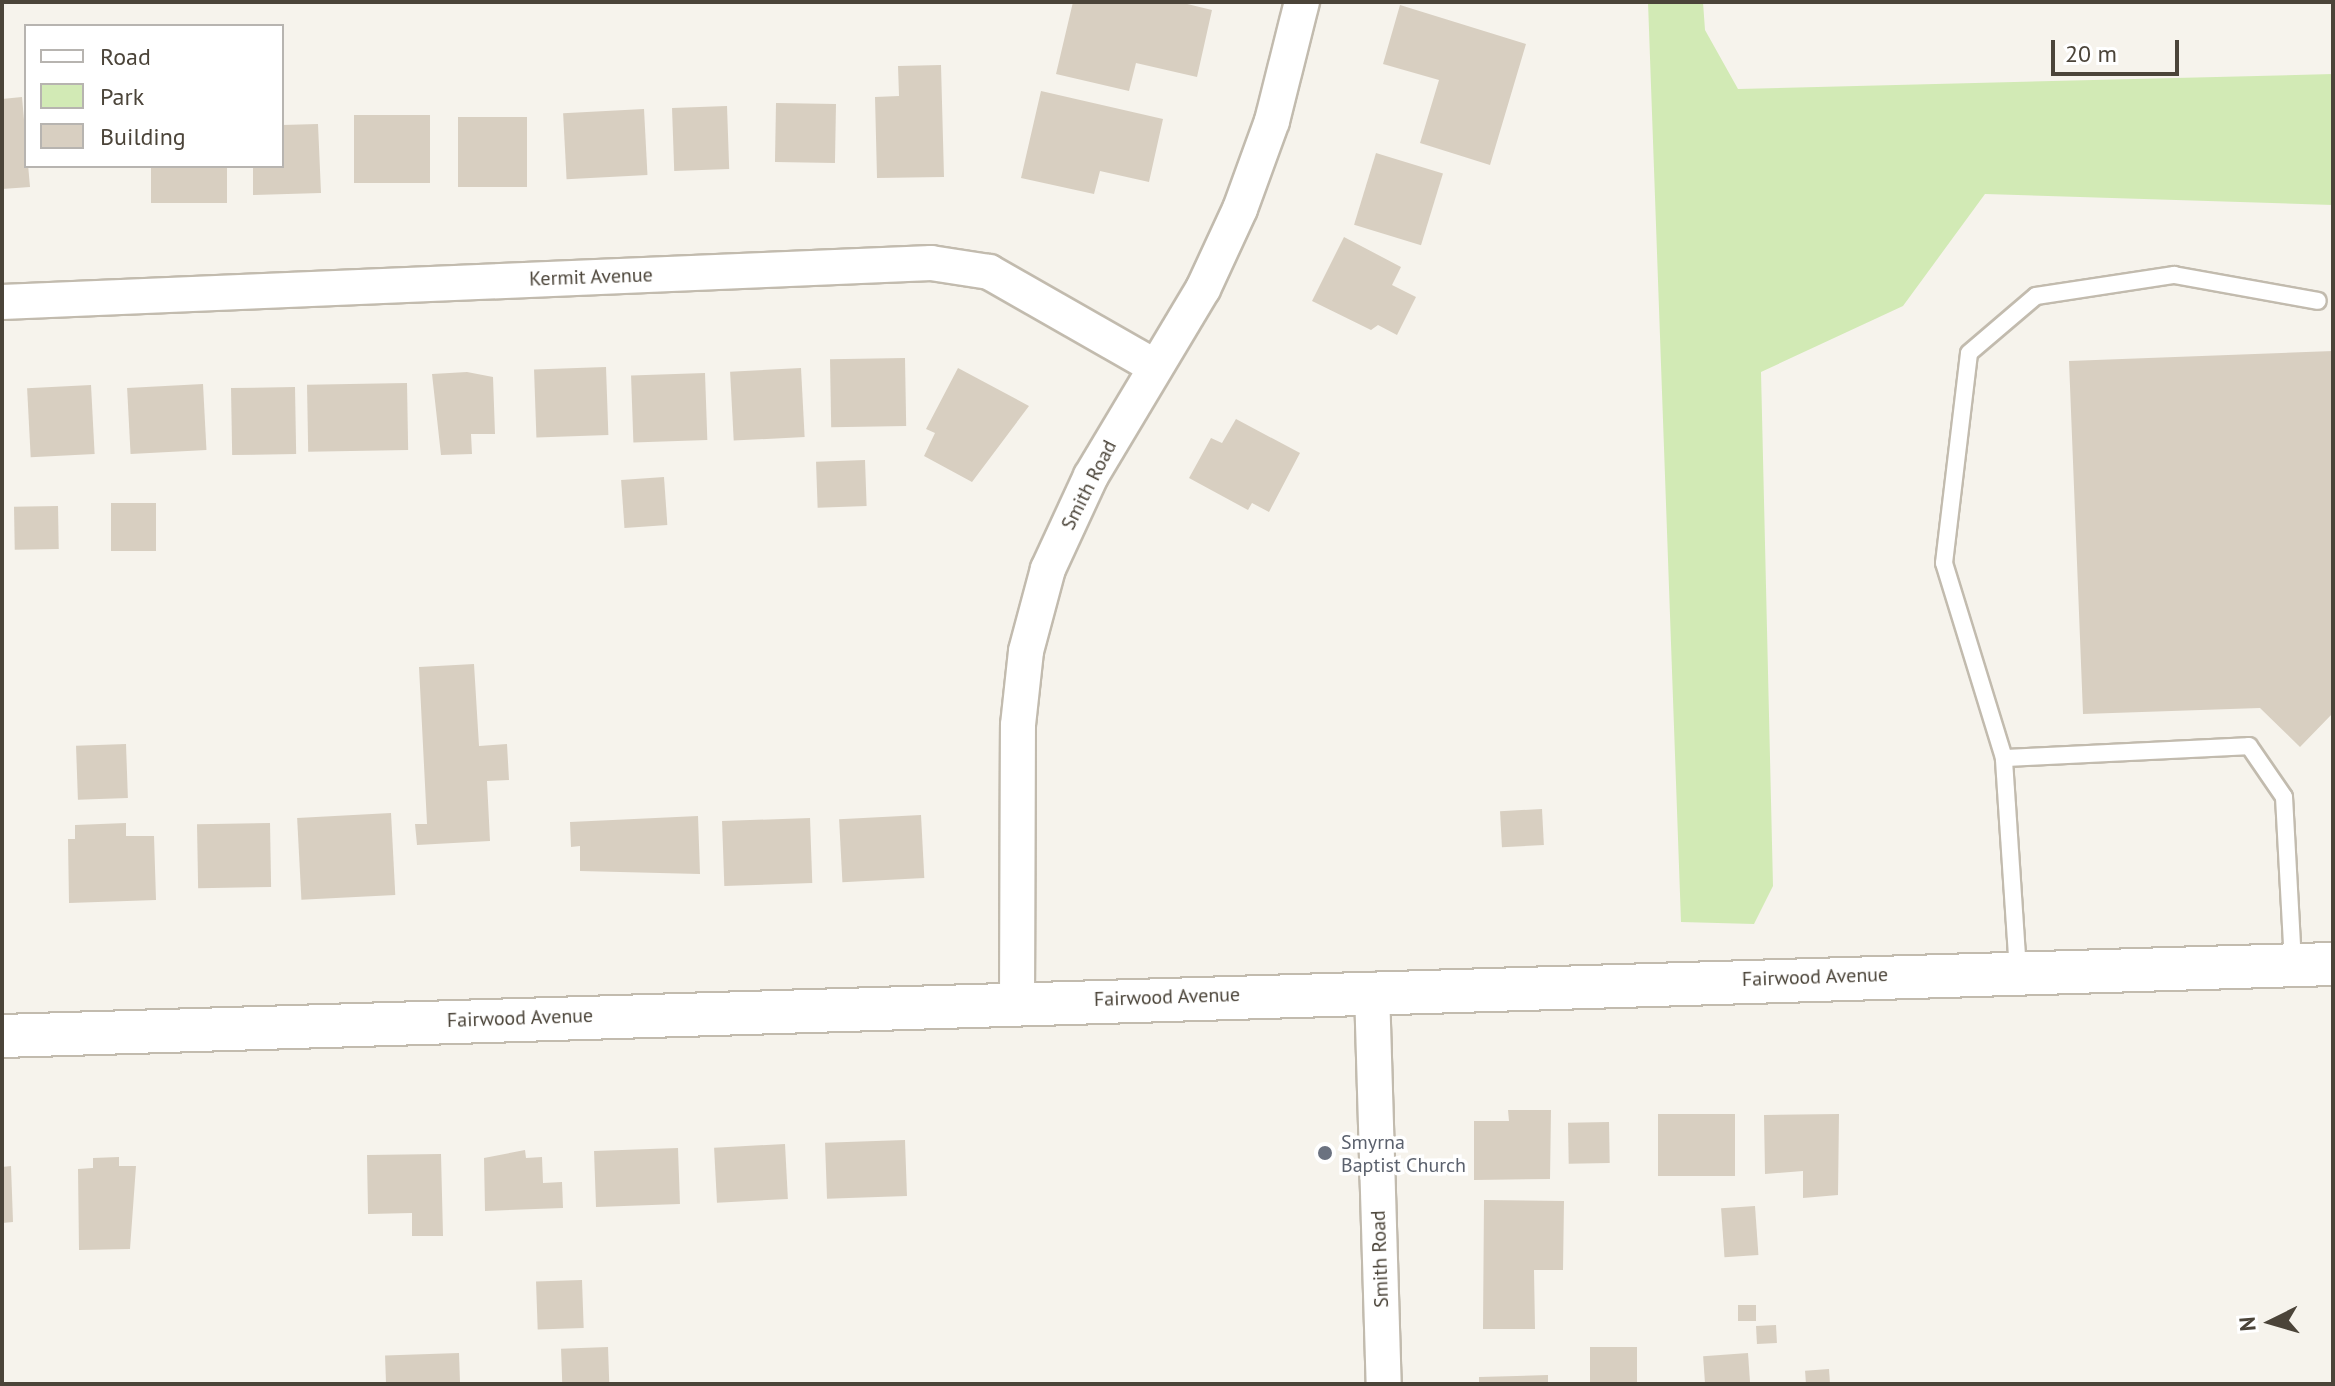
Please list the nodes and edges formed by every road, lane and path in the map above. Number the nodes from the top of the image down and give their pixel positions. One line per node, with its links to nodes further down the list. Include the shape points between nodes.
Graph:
1 (1302, 2): 4 (street, Smith Road, via 1272,121 1240,209 1203,289)
2 (2318, 301): 5 (lane, via 2174,275 2036,296 1969,353 1944,563)
3 (2, 302): 4 (street, Kermit Avenue, via 931,263 989,272)
4 (1154, 366): 9 (street, Smith Road, via 1091,476 1048,569 1026,651 1016,797)
5 (2004, 758): 6 (lane, via 2249,746 2284,797); 7 (lane)
6 (2313, 965): 7 (street, Fairwood Avenue)
7 (2018, 971): 8 (street, Fairwood Avenue)
8 (1372, 990): 9 (street, Fairwood Avenue); 11 (street, Smith Road)
9 (1017, 1003): 10 (street, Fairwood Avenue)
10 (2, 1036)
11 (1384, 1384)

